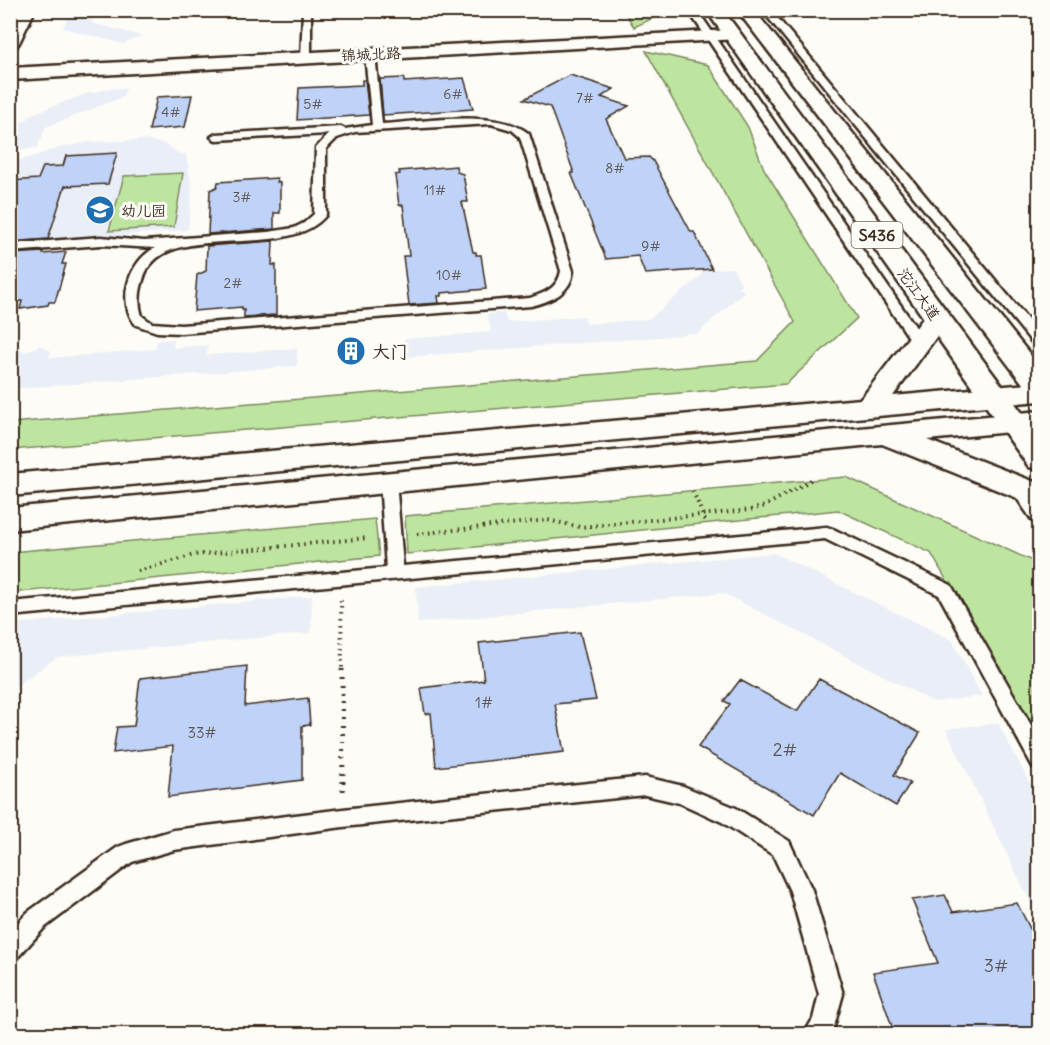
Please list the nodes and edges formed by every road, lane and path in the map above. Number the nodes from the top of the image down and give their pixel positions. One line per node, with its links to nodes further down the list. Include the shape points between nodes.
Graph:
1 (27, 10): 8 (main road)
2 (307, 10): 10 (lane)
3 (693, 10): 7 (lane)
4 (714, 10): 7 (main road, 沱江大道 / S436)
5 (745, 10): 24 (main road, S436)
6 (766, 10): 23 (lane)
7 (721, 36): 9 (main road, 锦城北路); 21 (main road, 沱江大道 / S436); 22 (lane)
8 (10, 43)
9 (370, 54): 10 (main road, 锦城北路); 12 (lane)
10 (306, 58): 11 (main road, 锦城北路)
11 (10, 74)
12 (377, 128): 13 (lane); 20 (lane, via 491,122 521,131 567,271 564,285 531,302 167,329 145,325 133,315 131,302)
13 (354, 129): 14 (lane); 16 (lane, via 333,136)
14 (284, 133): 15 (lane); 16 (lane, via 308,137)
15 (216, 137)
16 (321, 148): 17 (lane, via 322,208 315,222 285,234)
17 (188, 242): 18 (lane); 20 (lane, via 160,250)
18 (123, 244): 19 (lane, via 101,241); 20 (lane, via 138,254)
19 (10, 248)
20 (140, 267)
21 (937, 318): 22 (main road); 26 (main road, 沱江大道 / S436)
22 (919, 342): 27 (main road)
23 (1040, 343)
24 (1040, 387)
25 (1040, 392): 26 (main road)
26 (993, 396): 27 (main road); 28 (main road, 沱江大道 / S436)
27 (870, 407): 32 (main road)
28 (1026, 422): 29 (main road); 30 (main road, 沱江大道 / S436)
29 (883, 435): 31 (main road); 34 (main road)
30 (1040, 460)
31 (388, 481): 35 (main road); 38 (lane)
32 (10, 485)
33 (693, 491): 37 (path)
34 (1029, 492): 36 (lane)
35 (10, 519)
36 (1040, 519)
37 (714, 543): 38 (lane); 41 (lane, via 827,533 945,590)
38 (395, 573): 39 (lane)
39 (340, 578): 40 (lane); 42 (path)
40 (10, 609)
41 (1040, 761)
42 (343, 818): 43 (lane, via 174,840 126,854 36,921); 44 (lane, via 645,786 682,795 729,815 781,848 801,890 831,994 824,1025)
43 (10, 949)
44 (816, 1035)

